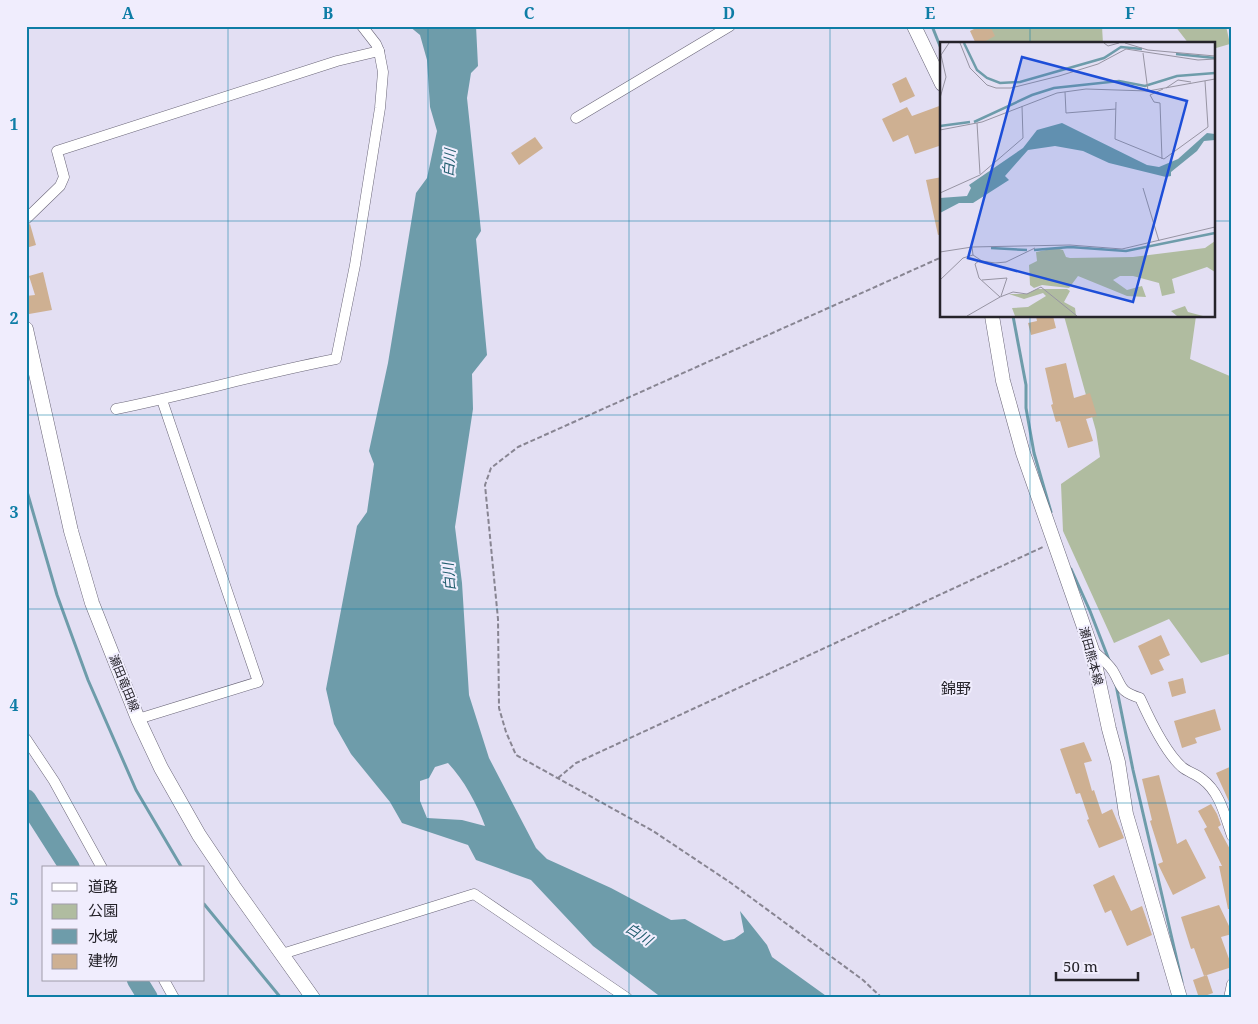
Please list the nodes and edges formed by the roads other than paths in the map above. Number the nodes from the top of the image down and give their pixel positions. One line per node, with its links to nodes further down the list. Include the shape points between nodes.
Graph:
1 (362, 26): 4 (street)
2 (730, 26): 6 (street)
3 (914, 26): 5 (main road)
4 (379, 51): 7 (street, via 337,60 57,150 64,176 60,186); 10 (street, via 383,72 380,108 336,359)
5 (940, 80)
6 (576, 118)
7 (26, 219)
8 (992, 318): 12 (main road, 瀬田熊本線, via 1003,381 1023,453)
9 (26, 329): 13 (main road, 瀬田竜田線, via 71,531 92,603)
10 (162, 400): 11 (street); 13 (street, via 258,682)
11 (116, 409)
12 (1092, 650): 15 (street, via 1112,669 1120,687 1140,698 1165,745 1182,767 1203,779 1220,802); 23 (main road, 瀬田熊本線, via 1118,762 1126,814)
13 (138, 718): 17 (main road, 瀬田竜田線, via 161,768 199,835)
14 (26, 739): 16 (street, via 54,781)
15 (1232, 836)
16 (101, 866)
17 (282, 954): 21 (main road, 瀬田竜田線); 22 (street, via 474,894)
18 (165, 982): 20 (street)
19 (1232, 984): 24 (street)
20 (174, 998)
21 (314, 998)
22 (627, 998)
23 (1180, 998)
24 (1230, 998)

